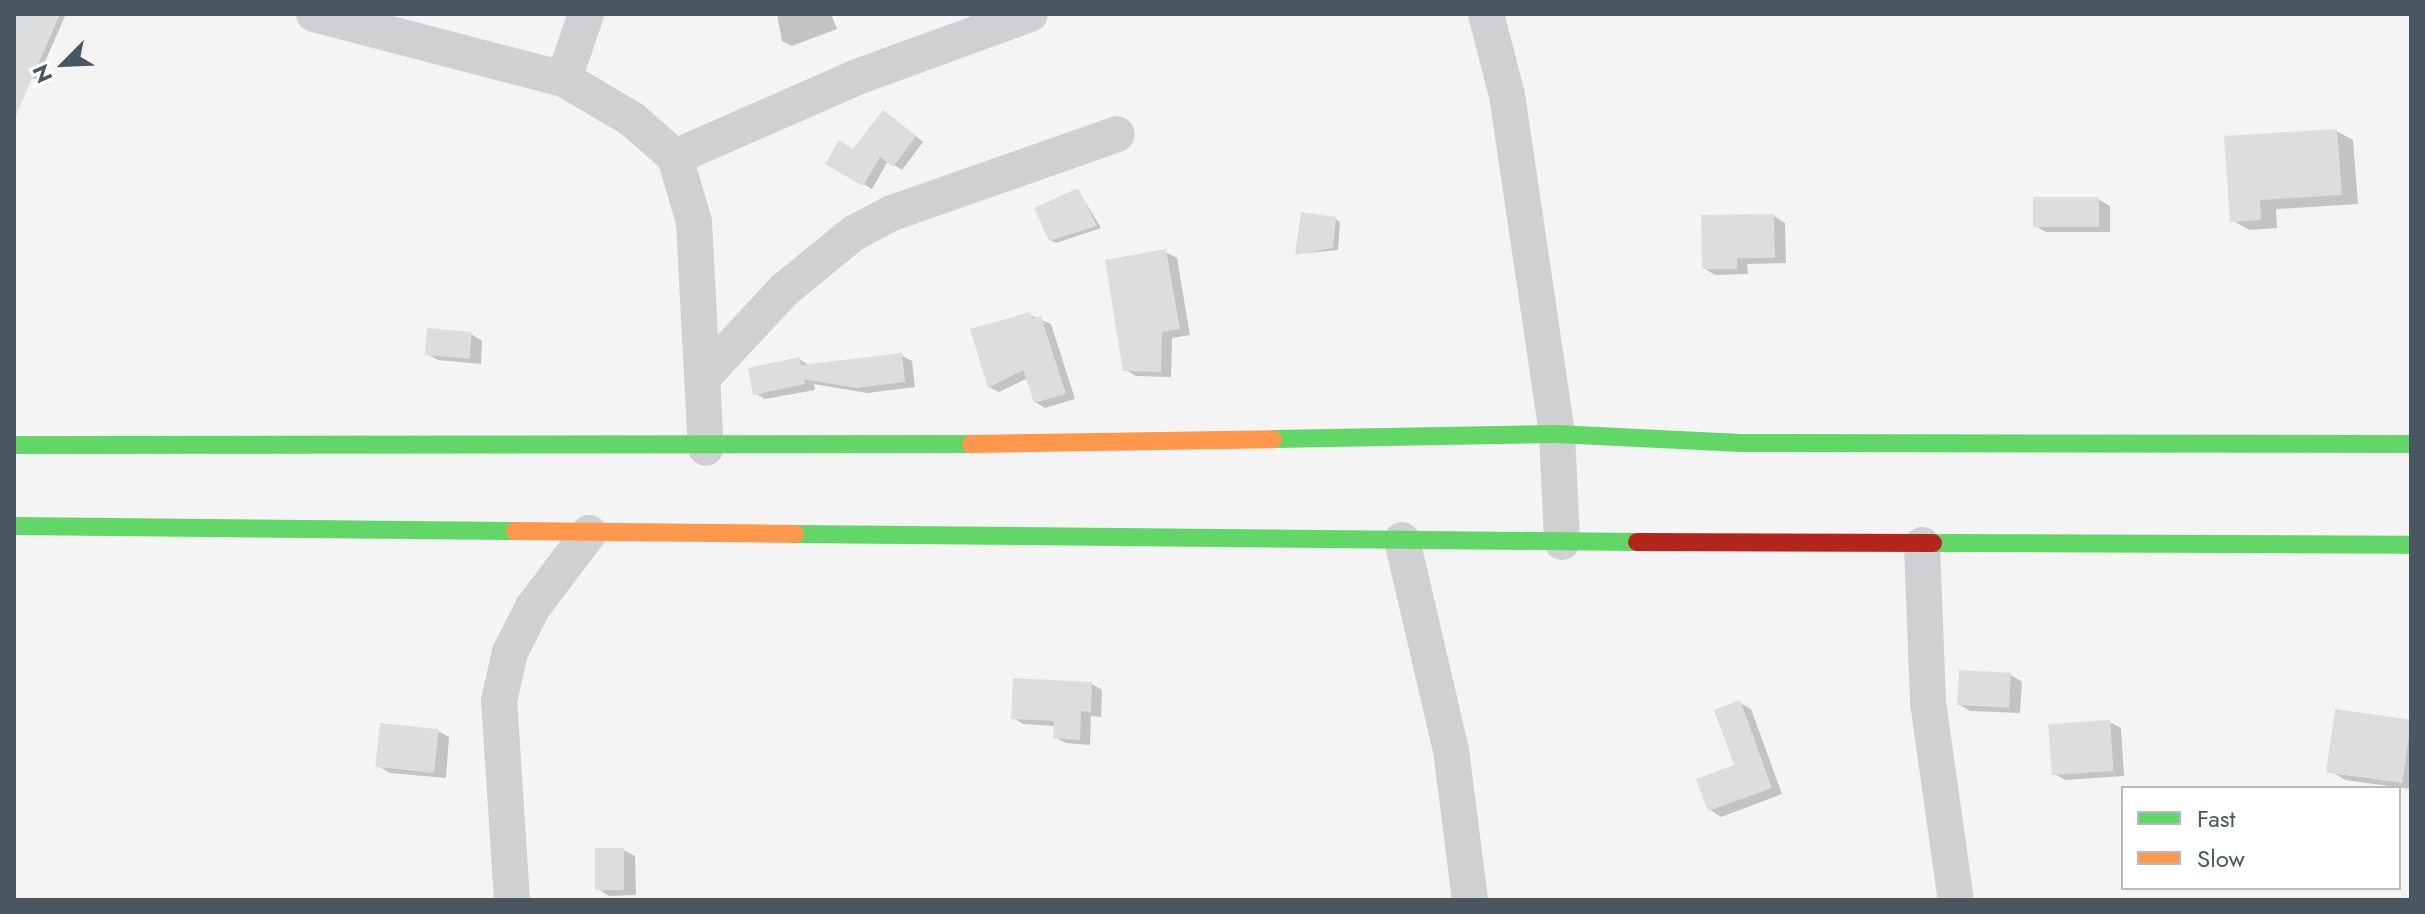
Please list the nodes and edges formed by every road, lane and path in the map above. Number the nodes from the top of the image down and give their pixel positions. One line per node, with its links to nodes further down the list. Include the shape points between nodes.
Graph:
1 (314, 14): 5 (street)
2 (586, 14): 5 (street)
3 (1030, 14): 7 (street, via 857,77)
4 (1486, 14): 9 (street, via 1507,95)
5 (564, 79): 7 (street, via 633,120)
6 (1117, 134): 8 (street, via 892,213 854,233 784,290)
7 (675, 157): 8 (street, via 694,222)
8 (703, 377): 12 (street)
9 (1557, 434): 10 (main road, via 1756,443); 12 (main road); 16 (street)
10 (2411, 444)
11 (14, 445): 12 (main road)
12 (706, 448)
13 (14, 526): 14 (main road)
14 (589, 533): 15 (main road); 19 (street, via 533,607 510,652 499,701)
15 (1402, 540): 16 (main road); 20 (street, via 1451,750)
16 (1562, 542): 17 (main road)
17 (1922, 545): 18 (main road); 21 (street, via 1928,702)
18 (2411, 545)
19 (512, 900)
20 (1470, 900)
21 (1956, 900)

